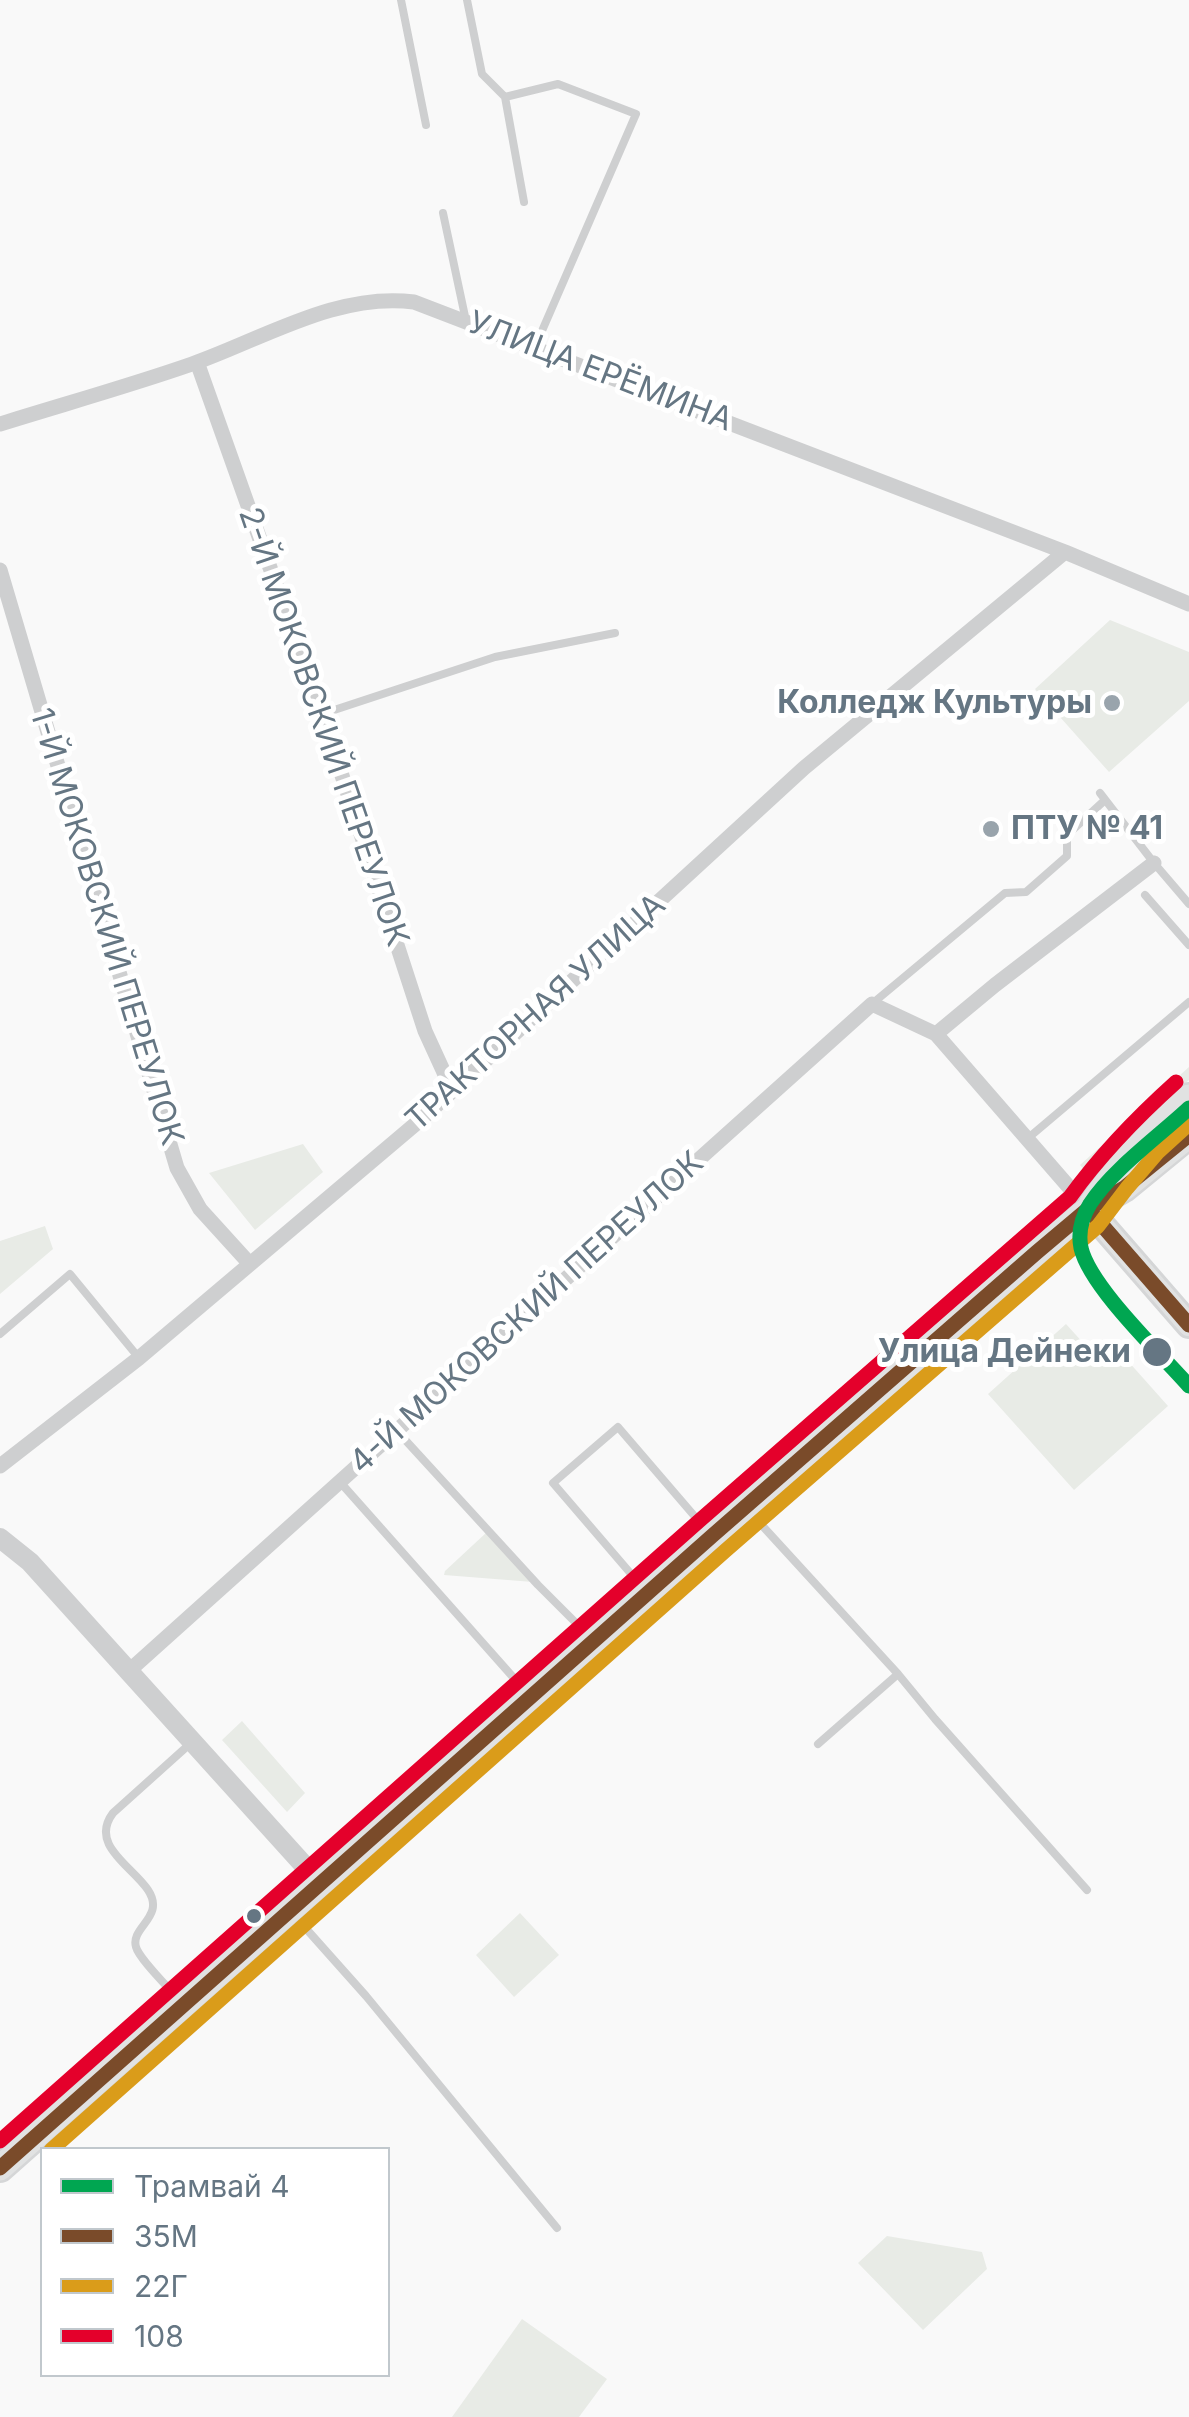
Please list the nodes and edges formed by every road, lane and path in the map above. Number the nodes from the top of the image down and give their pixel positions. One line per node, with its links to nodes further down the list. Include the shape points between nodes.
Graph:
1 (400, 0): 4 (lane)
2 (467, 0): 3 (lane, via 482,74)
3 (504, 96): 5 (lane); 8 (lane, via 558,84 636,114)
4 (426, 126)
5 (524, 202)
6 (443, 213): 7 (lane)
7 (466, 321): 8 (street, УЛИЦА ЕРЁМИНА); 9 (street, УЛИЦА ЕРЁМИНА, via 414,302 368,303 315,315)
8 (536, 348): 11 (street, УЛИЦА ЕРЁМИНА)
9 (197, 362): 10 (street, УЛИЦА ЕРЁМИНА); 15 (street, 2-Й МОКОВСКИЙ ПЕРЕУЛОК)
10 (0, 424)
11 (1065, 552): 13 (street, УЛИЦА ЕРЁМИНА); 23 (street, ТРАКТОРНАЯ УЛИЦА, via 804,768)
12 (0, 570): 28 (street, 1-Й МОКОВСКИЙ ПЕРЕУЛОК, via 177,1168 200,1209)
13 (1189, 604)
14 (615, 633): 15 (lane, via 495,657)
15 (322, 714): 23 (street, 2-Й МОКОВСКИЙ ПЕРЕУЛОК, via 425,1031)
16 (1154, 864): 18 (lane); 21 (lane, via 1103,796 1067,835 1067,856 1026,892 1004,893); 22 (street)
17 (1145, 895): 19 (lane)
18 (1189, 904)
19 (1189, 945)
20 (1189, 1002): 26 (lane)
21 (872, 1004): 22 (street); 32 (street, 4-Й МОКОВСКИЙ ПЕРЕУЛОК)
22 (936, 1034): 26 (street)
23 (452, 1090): 28 (street, ТРАКТОРНАЯ УЛИЦА)
24 (1189, 1097): 27 (main road, via 1142,1139)
25 (1189, 1135): 27 (main road)
26 (1027, 1139): 27 (street)
27 (1088, 1208): 29 (main road); 35 (main road)
28 (249, 1263): 31 (street, ТРАКТОРНАЯ УЛИЦА)
29 (1189, 1325)
30 (0, 1334): 31 (lane, via 70,1274)
31 (139, 1358): 33 (street, ТРАКТОРНАЯ УЛИЦА)
32 (397, 1431): 34 (street, 4-Й МОКОВСКИЙ ПЕРЕУЛОК); 39 (lane)
33 (0, 1466)
34 (340, 1482): 40 (street, 4-Й МОКОВСКИЙ ПЕРЕУЛОК); 42 (lane)
35 (746, 1507): 36 (main road); 41 (lane)
36 (712, 1536): 38 (main road); 38 (lane, via 618,1427 553,1483)
37 (0, 1538): 40 (street)
38 (648, 1593): 39 (main road)
39 (594, 1640): 42 (main road)
40 (130, 1670): 43 (street)
41 (898, 1674): 44 (lane); 46 (lane)
42 (531, 1698): 45 (main road)
43 (192, 1742): 45 (street); 48 (lane, via 113,1813 106,1828 109,1847 152,1899 150,1918 135,1940 138,1952)
44 (818, 1744)
45 (320, 1884): 47 (main road)
46 (1087, 1890)
47 (290, 1911): 48 (main road); 50 (lane)
48 (184, 2005): 49 (main road)
49 (0, 2168)
50 (556, 2228)

